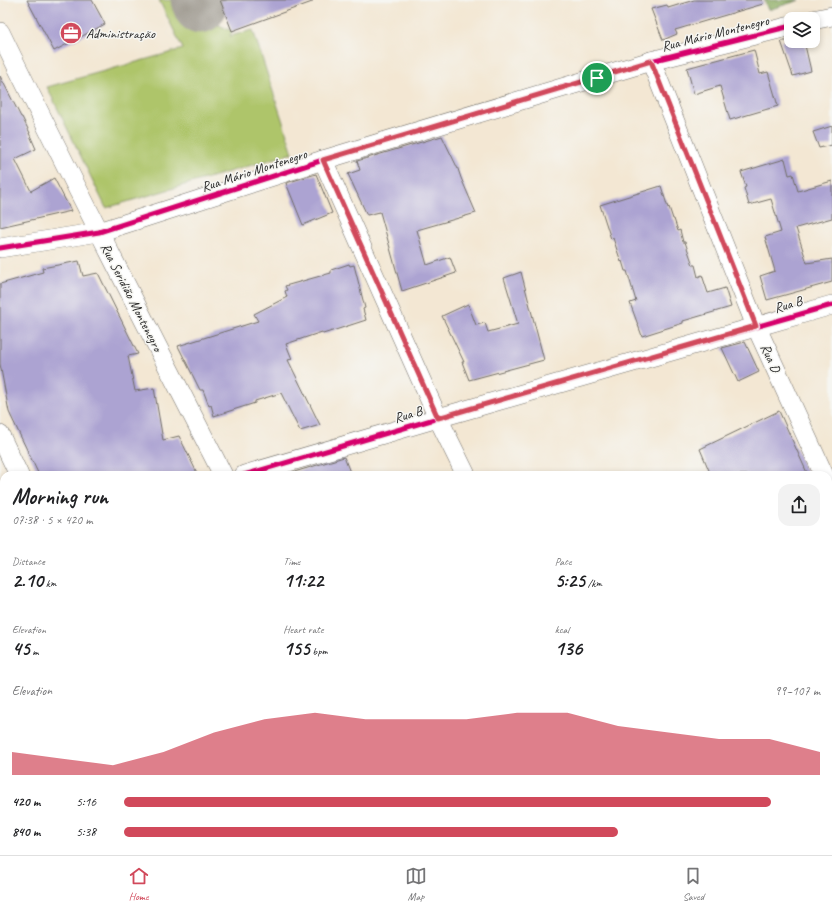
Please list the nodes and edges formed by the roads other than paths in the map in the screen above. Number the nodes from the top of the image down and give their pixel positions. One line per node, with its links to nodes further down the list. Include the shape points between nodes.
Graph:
1 (832, 16): 2 (street)
2 (820, 19)
3 (784, 28): 5 (street, Rua Mário Montenegro)
4 (0, 32): 7 (street, Rua Seridião Montenegro)
5 (651, 61): 6 (street, Rua Mário Montenegro); 10 (street, Rua D)
6 (323, 160): 7 (street, Rua Mário Montenegro); 11 (street)
7 (99, 232): 8 (street, Rua Mário Montenegro); 14 (street, Rua Seridião Montenegro)
8 (0, 248)
9 (832, 304): 10 (street, Rua B)
10 (756, 326): 11 (street, Rua B); 17 (street, Rua D)
11 (438, 418): 15 (street, Rua B); 16 (street)
12 (0, 434): 13 (street)
13 (17, 471)
14 (221, 471)
15 (258, 471)
16 (464, 471)
17 (822, 471)

